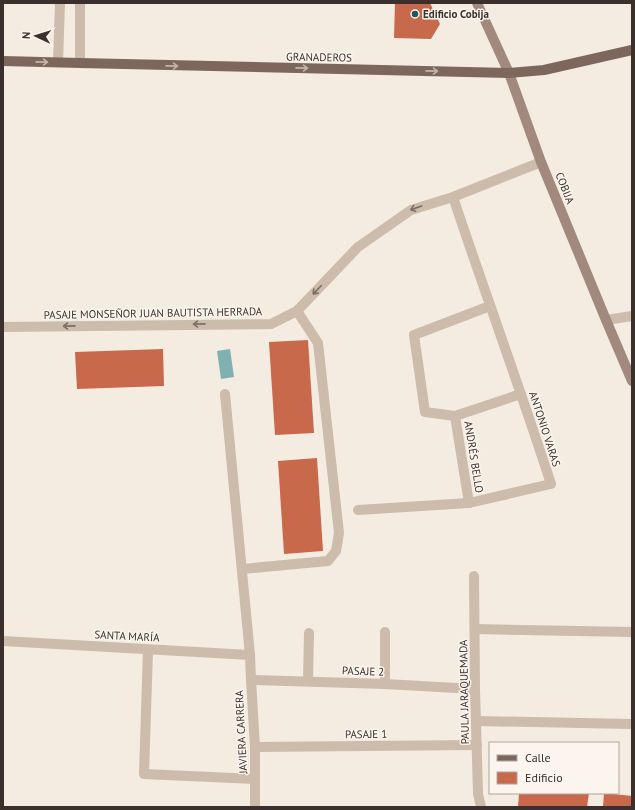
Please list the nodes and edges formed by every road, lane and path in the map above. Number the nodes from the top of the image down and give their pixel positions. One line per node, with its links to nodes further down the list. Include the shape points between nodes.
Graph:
1 (60, 3): 6 (street)
2 (80, 3): 7 (street)
3 (477, 3): 8 (main road, COBIJA)
4 (632, 50): 8 (main road, GRANADEROS, via 544,70)
5 (3, 61): 6 (main road, GRANADEROS, one-way to 6)
6 (58, 62): 7 (main road, GRANADEROS)
7 (80, 64): 8 (main road, GRANADEROS, one-way to 8)
8 (509, 73): 9 (main road, COBIJA)
9 (542, 162): 10 (street, PASAJE MONSEÑOR JUAN BAUTISTA HERRADA); 14 (main road, COBIJA)
10 (454, 197): 11 (street, ANTONIO VARAS); 12 (street, PASAJE MONSEÑOR JUAN BAUTISTA HERRADA, one-way to 12, via 411,210 358,247)
11 (490, 306): 18 (street, ANTONIO VARAS); 19 (street, ANDRÉS BELLO, via 414,334 425,412)
12 (297, 311): 15 (street, PASAJE MONSEÑOR JUAN BAUTISTA HERRADA, one-way to 15, via 271,324); 22 (street, via 318,343 339,533 336,551 328,561)
13 (632, 316): 14 (street)
14 (606, 320): 16 (main road, COBIJA)
15 (3, 326)
16 (632, 381)
17 (225, 394): 22 (street, JAVIERA CARRERA)
18 (521, 394): 19 (street, ANDRÉS BELLO); 20 (street, ANTONIO VARAS, via 551,484)
19 (455, 416): 20 (street, ANDRÉS BELLO)
20 (469, 503): 21 (street, ANTONIO VARAS)
21 (358, 510)
22 (242, 569): 30 (street, JAVIERA CARRERA)
23 (474, 576): 24 (street, PAULA JARAQUEMADA)
24 (475, 628): 27 (street); 34 (street, PAULA JARAQUEMADA)
25 (309, 632): 32 (street)
26 (385, 632): 33 (street)
27 (632, 632)
28 (3, 641): 29 (street, SANTA MARÍA)
29 (148, 650): 30 (street, SANTA MARÍA); 39 (street, via 144,774)
30 (250, 656): 31 (street, JAVIERA CARRERA)
31 (250, 680): 32 (street, PASAJE 2); 38 (street, JAVIERA CARRERA)
32 (308, 682): 33 (street, PASAJE 2)
33 (385, 684): 34 (street, PASAJE 2)
34 (475, 689): 35 (street, PAULA JARAQUEMADA)
35 (476, 721): 36 (street); 37 (street, PAULA JARAQUEMADA)
36 (632, 724)
37 (477, 745): 38 (street, PASAJE 1); 41 (street, PAULA JARAQUEMADA, via 478,794)
38 (255, 747): 39 (street, JAVIERA CARRERA)
39 (255, 779): 40 (street, JAVIERA CARRERA)
40 (255, 807)
41 (481, 807)

